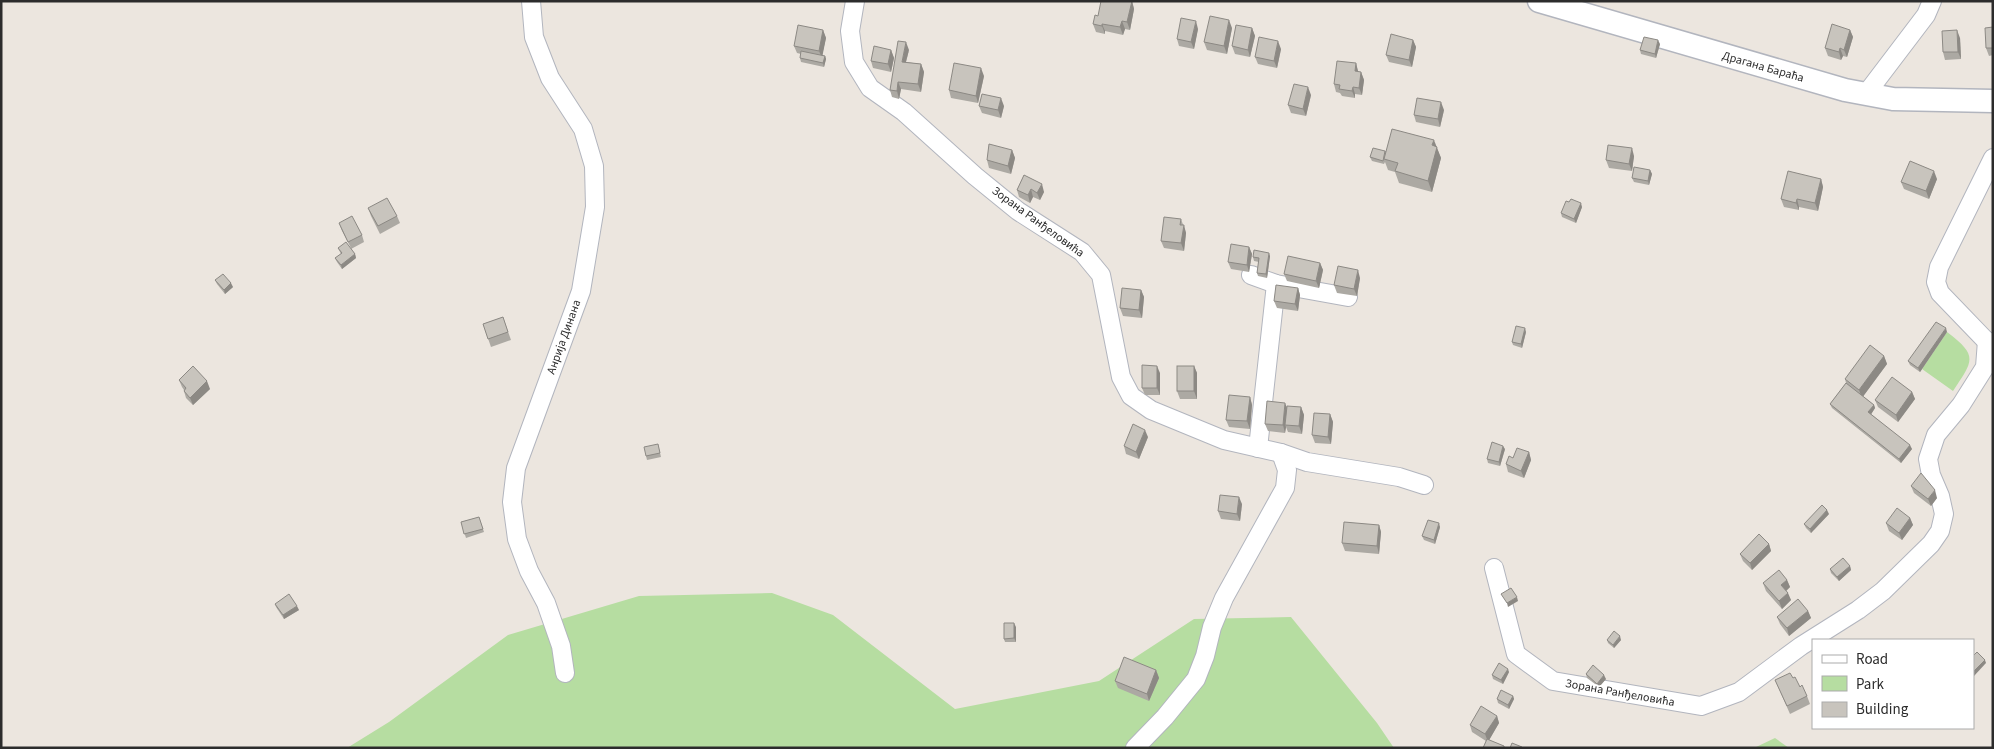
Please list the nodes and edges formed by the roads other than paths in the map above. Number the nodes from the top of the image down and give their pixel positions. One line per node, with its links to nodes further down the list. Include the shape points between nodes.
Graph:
1 (531, 1): 18 (street, Анрија Динана, via 534,36 550,78 583,129 594,166 595,207 581,291 516,468 512,502 517,539 562,646)
2 (855, 1): 12 (street, Зорана Ранђеловића, via 850,31 854,62 870,88 904,112 1018,211 1082,252 1101,275 1121,377 1131,396 1150,410 1224,440)
3 (1539, 1): 5 (street, Драгана Бараћа)
4 (1932, 1): 5 (street, via 1926,15)
5 (1866, 94): 6 (street, Драгана Бараћа, via 1893,99)
6 (1993, 101)
7 (1993, 158): 11 (street, via 1939,267 1936,282 1940,293)
8 (1251, 275): 9 (street)
9 (1276, 284): 10 (street); 12 (street)
10 (1348, 297)
11 (1990, 345): 16 (street, Зорана Ранђеловића, via 1985,367 1961,405 1936,435 1928,459 1944,514 1940,532 1932,544 1883,591)
12 (1258, 448): 13 (street, Зорана Ранђеловића)
13 (1281, 453): 14 (street, Зорана Ранђеловића, via 1307,462 1399,477); 19 (street, via 1287,470 1285,488 1224,598 1196,679)
14 (1424, 485)
15 (1494, 568): 17 (street, Зорана Ранђеловића, via 1516,654 1553,681 1700,706 1739,692)
16 (1812, 639)
17 (1812, 639)
18 (565, 674)
19 (1135, 748)

